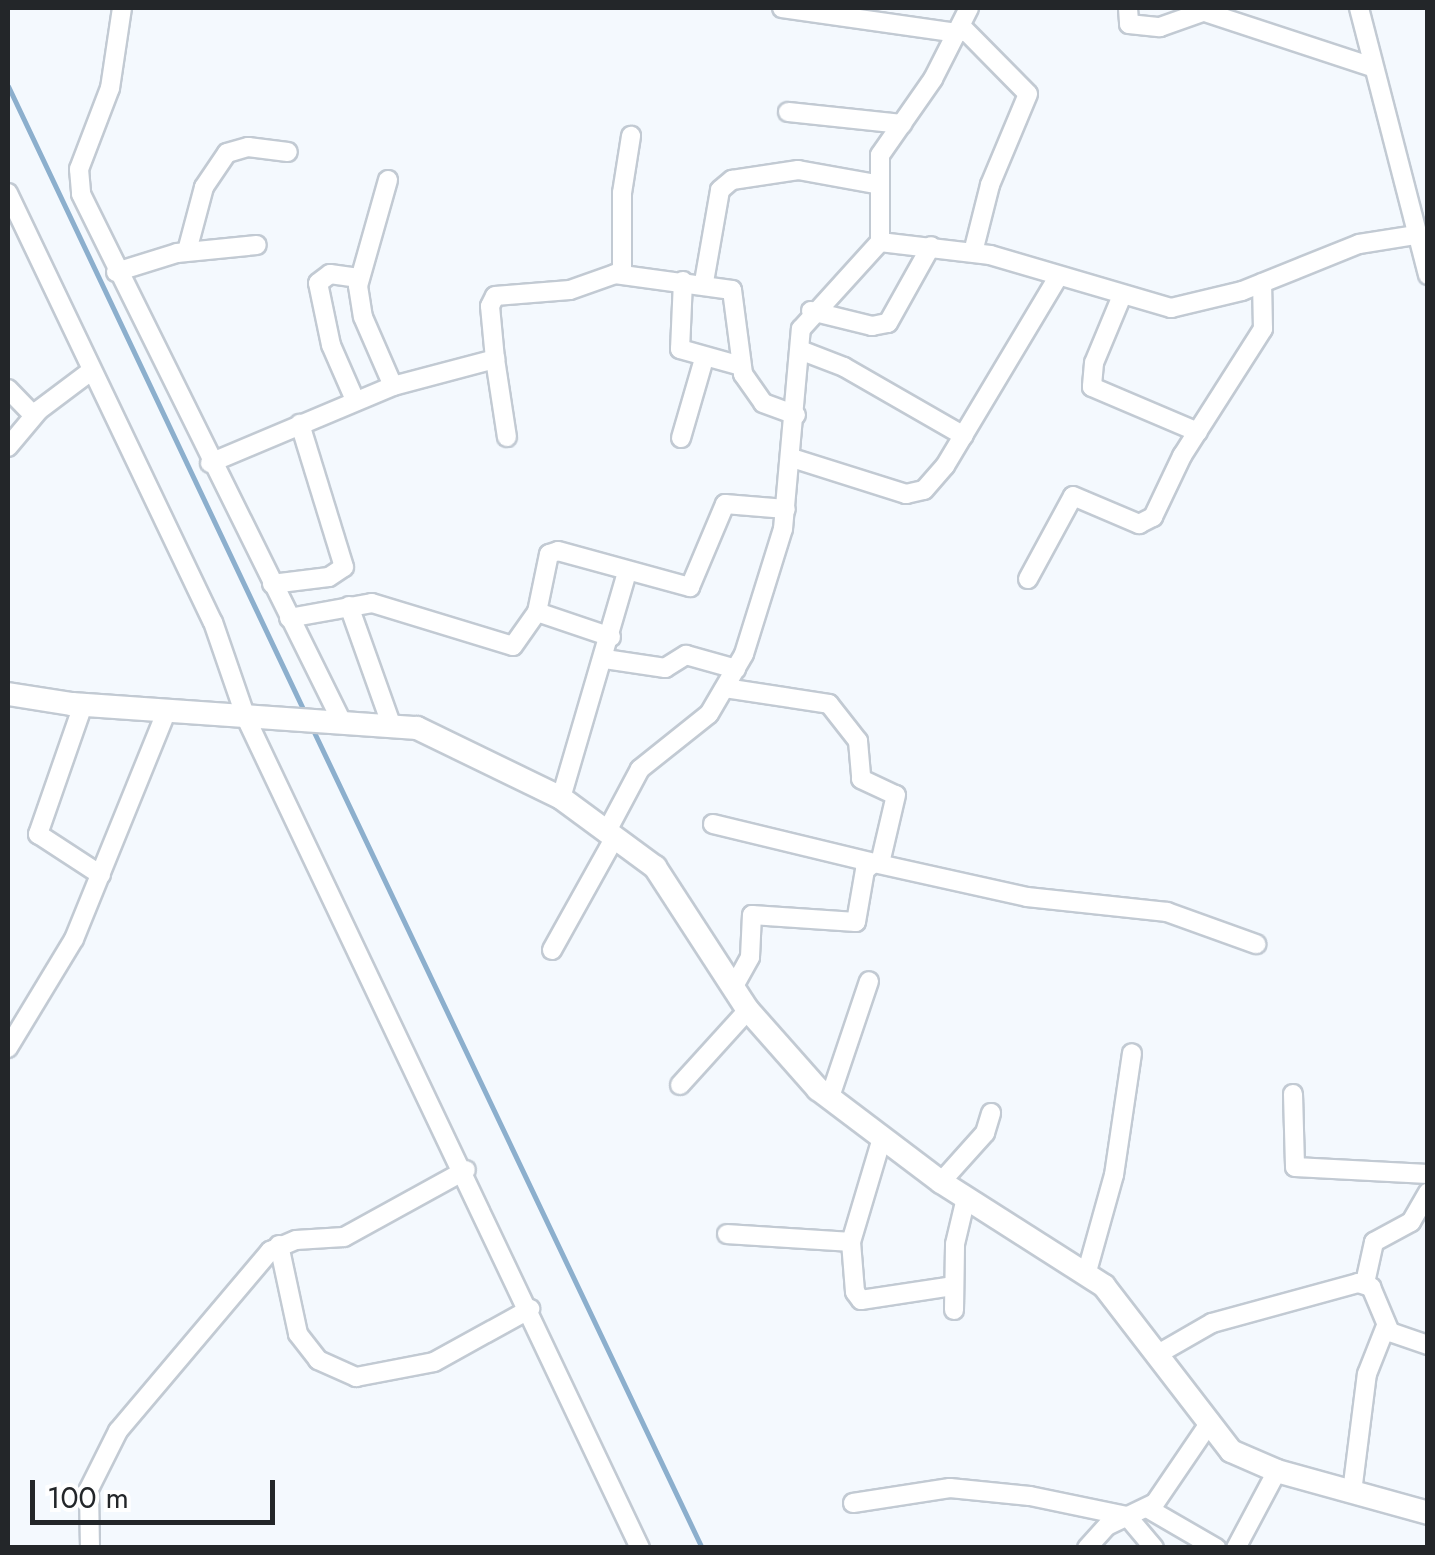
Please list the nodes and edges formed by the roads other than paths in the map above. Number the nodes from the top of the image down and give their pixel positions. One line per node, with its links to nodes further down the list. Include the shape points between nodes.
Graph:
1 (122, 8): 24 (street, via 110,88 78,177)
2 (782, 8): 7 (street)
3 (969, 8): 7 (street)
4 (1128, 8): 6 (street, via 1126,21 1136,26 1168,26)
5 (1358, 8): 8 (street)
6 (1211, 10): 8 (street)
7 (959, 29): 10 (street); 23 (street, via 1028,94 990,185)
8 (1372, 67): 17 (street)
9 (788, 112): 10 (street)
10 (902, 124): 14 (street, via 880,155)
11 (631, 136): 25 (street, via 622,193)
12 (288, 152): 22 (street, via 248,147 227,153 204,187)
13 (388, 180): 28 (street)
14 (875, 184): 19 (street); 30 (street, via 798,170 732,180 720,190)
15 (8, 193): 16 (street)
16 (22, 224): 18 (street); 38 (street)
17 (1416, 235): 26 (street); 31 (street, via 1358,244)
18 (8, 240)
19 (880, 242): 21 (street); 33 (street)
20 (257, 245): 22 (street)
21 (932, 246): 23 (street); 33 (street, via 888,323 872,326)
22 (188, 251): 24 (street)
23 (973, 252): 27 (street)
24 (116, 272): 51 (street)
25 (622, 273): 29 (street); 35 (street, via 570,290 495,296)
26 (1428, 276)
27 (1058, 277): 32 (street); 46 (street)
28 (359, 278): 39 (street, via 363,317); 41 (street, via 330,274 318,284 331,346)
29 (684, 280): 30 (street); 36 (street, via 678,343)
30 (704, 282): 37 (street, via 736,294)
31 (1262, 284): 32 (street, via 1171,308); 45 (street, via 1263,329)
32 (1121, 298): 45 (street, via 1094,363 1092,387)
33 (812, 311): 34 (street)
34 (800, 350): 43 (street); 46 (street, via 844,367)
35 (495, 359): 39 (street); 47 (street)
36 (704, 359): 37 (street); 48 (street)
37 (740, 366): 43 (street, via 756,397)
38 (91, 371): 42 (street); 66 (street)
39 (392, 386): 41 (street)
40 (8, 389): 42 (street)
41 (354, 400): 44 (street)
42 (34, 416): 49 (street)
43 (796, 416): 50 (street)
44 (300, 424): 51 (street); 55 (street, via 344,568 328,577)
45 (1198, 432): 54 (street, via 1147,523 1073,496)
46 (964, 436): 50 (street, via 935,480 916,494)
47 (507, 437)
48 (682, 438)
49 (8, 447)
50 (792, 458): 52 (street)
51 (210, 464): 55 (street)
52 (786, 509): 53 (street, via 725,504 699,579 690,587); 61 (street, via 771,584)
53 (627, 572): 57 (street, via 553,552); 59 (street)
54 (1028, 580)
55 (272, 584): 58 (street)
56 (349, 606): 57 (street, via 385,605 513,646); 58 (street); 68 (street)
57 (537, 612): 59 (street)
58 (289, 618): 67 (street)
59 (611, 638): 60 (street)
60 (605, 660): 61 (street, via 665,668 686,654); 69 (street)
61 (736, 669): 62 (street)
62 (725, 688): 71 (street, via 694,728 640,769); 72 (street, via 828,704 858,742 862,778 896,795)
63 (8, 694): 64 (main road)
64 (83, 705): 65 (main road); 73 (street, via 38,834)
65 (167, 710): 66 (main road); 73 (street)
66 (253, 718): 67 (main road); 86 (street)
67 (336, 720): 68 (main road)
68 (391, 724): 69 (main road, via 418,728)
69 (561, 798): 71 (main road)
70 (713, 824): 72 (street)
71 (611, 834): 75 (street); 77 (main road, via 655,868)
72 (877, 863): 74 (street, via 983,890 1176,914); 77 (street, via 865,870 856,922 752,915 750,957)
73 (102, 876): 79 (street, via 50,986)
74 (1256, 944)
75 (552, 950)
76 (869, 981): 83 (street)
77 (733, 988): 78 (main road)
78 (748, 1010): 81 (street); 83 (main road)
79 (8, 1048)
80 (1132, 1053): 94 (street, via 1114,1176)
81 (680, 1085)
82 (1292, 1094): 87 (street, via 1295,1167)
83 (830, 1098): 85 (main road)
84 (992, 1113): 88 (street, via 985,1133)
85 (882, 1138): 88 (main road); 92 (street)
86 (466, 1170): 93 (street, via 344,1237); 97 (street)
87 (1428, 1174)
88 (940, 1182): 90 (main road)
89 (1428, 1192): 95 (street, via 1411,1222 1374,1242)
90 (966, 1198): 94 (main road); 96 (street)
91 (727, 1234): 92 (street)
92 (851, 1242): 96 (street, via 854,1292 861,1300)
93 (279, 1245): 97 (street, via 298,1334 318,1360 356,1377 434,1362); 109 (street, via 206,1320 118,1431 90,1489)
94 (1086, 1275): 101 (main road, via 1104,1286)
95 (1365, 1283): 99 (street); 101 (street, via 1212,1323)
96 (954, 1286): 98 (street)
97 (530, 1309): 110 (street)
98 (954, 1310)
99 (1386, 1326): 100 (street, via 1395,1336); 104 (street, via 1368,1374)
100 (1428, 1345)
101 (1158, 1354): 102 (main road)
102 (1210, 1422): 103 (main road, via 1231,1450); 106 (street)
103 (1276, 1471): 104 (main road); 114 (street)
104 (1352, 1492): 107 (main road)
105 (853, 1502): 108 (street, via 966,1488)
106 (1148, 1508): 108 (street); 113 (street)
107 (1428, 1513)
108 (1128, 1516): 111 (street); 112 (street)
109 (90, 1548)
110 (640, 1548)
111 (1087, 1548)
112 (1154, 1548)
113 (1216, 1548)
114 (1236, 1548)

